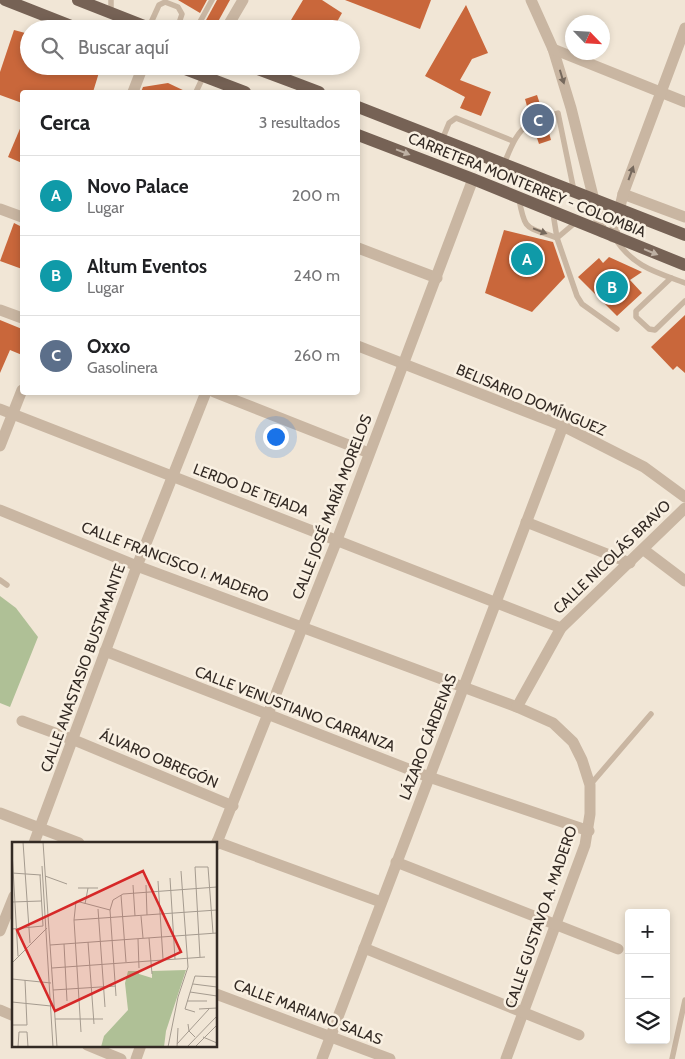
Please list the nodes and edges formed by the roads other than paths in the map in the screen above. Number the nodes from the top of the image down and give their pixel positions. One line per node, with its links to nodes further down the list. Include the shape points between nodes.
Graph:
1 (5, 0): 7 (main road)
2 (78, 0): 6 (main road)
3 (212, 0): 11 (lane)
4 (243, 0): 12 (street)
5 (531, 0): 14 (street)
6 (111, 6): 8 (main road)
7 (56, 20)
8 (136, 20)
9 (153, 20): 10 (lane, via 159,5 164,2 178,8 182,14)
10 (180, 20)
11 (201, 20)
12 (231, 20)
13 (685, 28): 23 (street)
14 (553, 49): 23 (street); 26 (street, one-way to 26)
15 (140, 75): 19 (street)
16 (203, 75): 20 (lane)
17 (213, 75): 21 (main road)
18 (274, 75): 22 (main road)
19 (134, 90)
20 (197, 90)
21 (241, 90)
22 (314, 90)
23 (660, 92): 24 (street); 36 (street, one-way to 23)
24 (685, 102)
25 (360, 108): 31 (main road, CARRETERA MONTERREY - COLOMBIA)
26 (572, 108): 27 (lane); 38 (street)
27 (558, 113): 28 (lane); 35 (lane)
28 (544, 118)
29 (532, 122): 32 (lane)
30 (360, 136): 34 (main road, CARRETERA MONTERREY - COLOMBIA, one-way to 34)
31 (442, 140): 32 (lane, via 449,123 456,118); 33 (main road, CARRETERA MONTERREY - COLOMBIA)
32 (514, 141): 33 (lane)
33 (504, 164): 35 (main road, CARRETERA MONTERREY - COLOMBIA)
34 (474, 179): 37 (main road, CARRETERA MONTERREY - COLOMBIA); 50 (street, CALLE JOSÉ MARÍA MORELOS)
35 (574, 191): 38 (main road, CARRETERA MONTERREY - COLOMBIA)
36 (623, 194): 40 (street); 43 (street)
37 (519, 198): 41 (main road, CARRETERA MONTERREY - COLOMBIA); 47 (lane, one-way to 47, via 526,225)
38 (594, 199): 40 (main road, CARRETERA MONTERREY - COLOMBIA); 45 (street)
39 (0, 208): 42 (street)
40 (619, 209): 45 (street); 46 (main road, CARRETERA MONTERREY - COLOMBIA)
41 (553, 213): 44 (main road, CARRETERA MONTERREY - COLOMBIA); 47 (lane)
42 (20, 216)
43 (685, 217)
44 (576, 222): 45 (main road, CARRETERA MONTERREY - COLOMBIA); 47 (lane)
45 (608, 234): 49 (main road, CARRETERA MONTERREY - COLOMBIA, one-way to 49); 51 (lane, via 631,259)
46 (685, 235)
47 (557, 238): 56 (lane, via 580,300)
48 (360, 249): 50 (street)
49 (685, 265)
50 (437, 278): 58 (street, CALLE JOSÉ MARÍA MORELOS)
51 (671, 278): 52 (lane); 53 (lane, via 636,311 636,317 649,329 655,330)
52 (685, 283)
53 (685, 301)
54 (0, 310): 55 (street)
55 (20, 317)
56 (617, 329)
57 (360, 347): 58 (street, BELISARIO DOMÍNGUEZ)
58 (404, 364): 64 (street, BELISARIO DOMÍNGUEZ); 66 (street, CALLE JOSÉ MARÍA MORELOS)
59 (20, 395): 63 (street)
60 (205, 395): 67 (street, CALLE ANASTASIO BUSTAMANTE)
61 (222, 395): 66 (street)
62 (0, 409): 63 (street, LERDO DE TEJADA)
63 (13, 414): 65 (street); 67 (street, LERDO DE TEJADA)
64 (563, 426): 68 (street, BELISARIO DOMÍNGUEZ, via 644,466); 71 (street, LÁZARO CÁRDENAS)
65 (0, 446)
66 (369, 453): 72 (street, CALLE JOSÉ MARÍA MORELOS)
67 (173, 475): 72 (street, LERDO DE TEJADA); 75 (street, CALLE ANASTASIO BUSTAMANTE)
68 (685, 497)
69 (685, 508): 73 (street, CALLE NICOLÁS BRAVO)
70 (0, 510): 75 (street, CALLE FRANCISCO I. MADERO)
71 (526, 522): 74 (street); 79 (street, LÁZARO CÁRDENAS)
72 (337, 540): 79 (street, LERDO DE TEJADA); 80 (street, CALLE JOSÉ MARÍA MORELOS)
73 (644, 550): 74 (street, CALLE NICOLÁS BRAVO); 77 (street)
74 (630, 562): 81 (street, CALLE NICOLÁS BRAVO)
75 (137, 566): 80 (street, CALLE FRANCISCO I. MADERO); 82 (street, CALLE ANASTASIO BUSTAMANTE)
76 (0, 580): 78 (lane)
77 (685, 581)
78 (7, 585)
79 (495, 602): 81 (street, LERDO DE TEJADA); 83 (street, LÁZARO CÁRDENAS)
80 (303, 626): 83 (street, CALLE FRANCISCO I. MADERO); 86 (street, CALLE JOSÉ MARÍA MORELOS)
81 (561, 628): 84 (street, CALLE NICOLÁS BRAVO)
82 (106, 651): 86 (street, CALLE VENUSTIANO CARRANZA); 89 (street, CALLE ANASTASIO BUSTAMANTE)
83 (463, 687): 84 (street, CALLE FRANCISCO I. MADERO); 90 (street, LÁZARO CÁRDENAS)
84 (517, 707): 88 (street, CALLE FRANCISCO I. MADERO)
85 (651, 714): 91 (lane)
86 (268, 715): 90 (street, CALLE VENUSTIANO CARRANZA); 92 (street, CALLE JOSÉ MARÍA MORELOS)
87 (22, 721): 89 (street, ÁLVARO OBREGÓN)
88 (562, 729): 91 (street, CALLE GUSTAVO A. MADERO, via 582,760)
89 (74, 740): 92 (street, ÁLVARO OBREGÓN); 94 (street, CALLE ANASTASIO BUSTAMANTE)
90 (429, 776): 95 (street, CALLE VENUSTIANO CARRANZA); 100 (street, LÁZARO CÁRDENAS)
91 (590, 784): 95 (street, CALLE GUSTAVO A. MADERO)
92 (233, 806): 98 (street, CALLE JOSÉ MARÍA MORELOS)
93 (0, 813): 94 (street)
94 (40, 828): 96 (street, CALLE ANASTASIO BUSTAMANTE); 97 (street)
95 (589, 831): 103 (street, CALLE GUSTAVO A. MADERO)
96 (34, 842)
97 (76, 842)
98 (218, 842)
99 (218, 844): 101 (street)
100 (396, 862): 101 (street, LÁZARO CÁRDENAS); 103 (street)
101 (381, 902): 105 (street, LÁZARO CÁRDENAS)
102 (11, 913): 104 (street)
103 (556, 924): 106 (street); 110 (street, CALLE GUSTAVO A. MADERO)
104 (0, 931)
105 (364, 948): 110 (street); 113 (street, LÁZARO CÁRDENAS)
106 (618, 949)
107 (218, 995): 113 (street, CALLE MARIANO SALAS)
108 (685, 1000): 121 (lane)
109 (0, 1010): 111 (street)
110 (524, 1011): 112 (street); 120 (street, CALLE GUSTAVO A. MADERO)
111 (12, 1015)
112 (579, 1035)
113 (331, 1037): 118 (street, LÁZARO CÁRDENAS); 119 (street, CALLE MARIANO SALAS)
114 (89, 1046): 116 (street)
115 (141, 1046): 117 (street)
116 (121, 1059)
117 (136, 1059)
118 (322, 1059)
119 (390, 1059)
120 (506, 1059)
121 (672, 1059)

